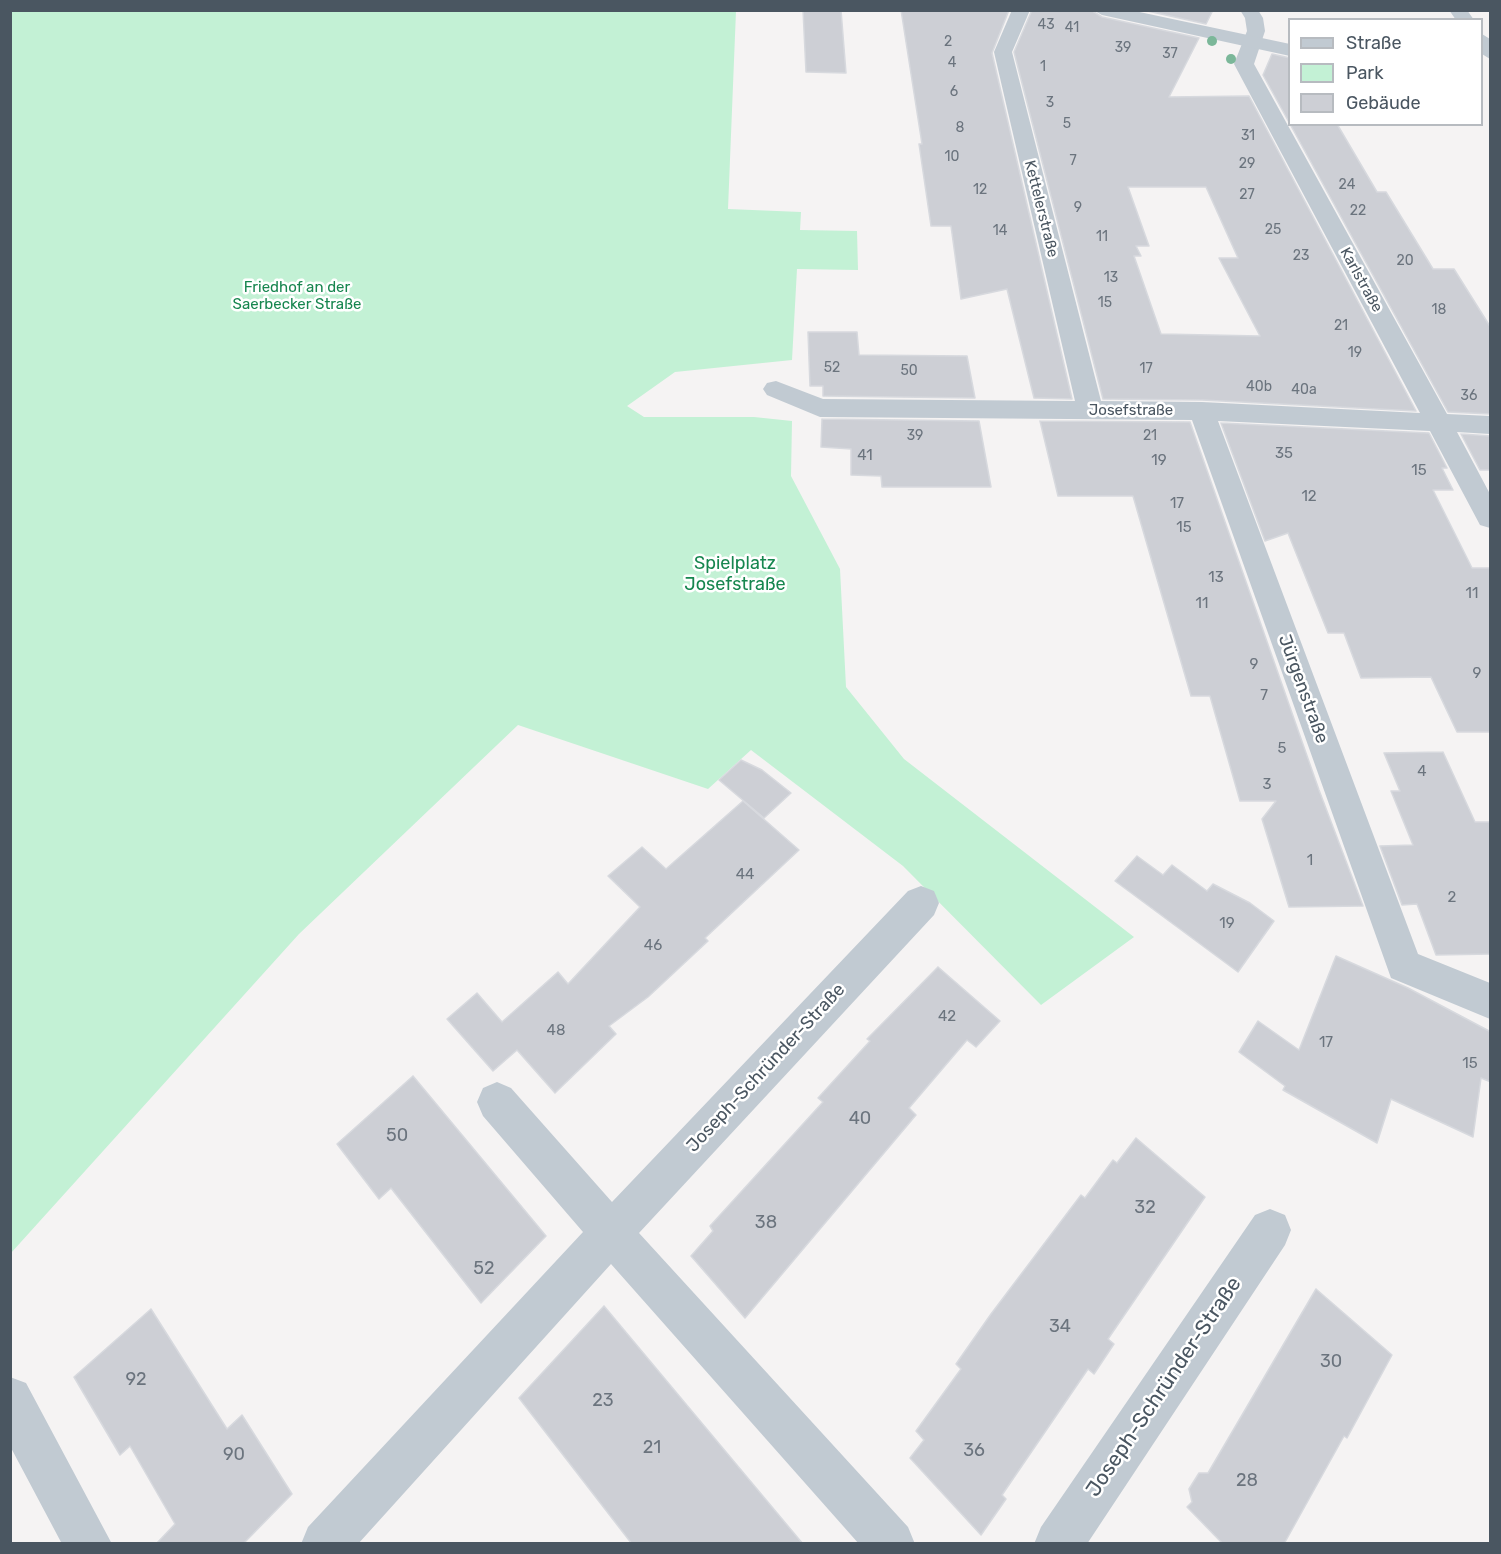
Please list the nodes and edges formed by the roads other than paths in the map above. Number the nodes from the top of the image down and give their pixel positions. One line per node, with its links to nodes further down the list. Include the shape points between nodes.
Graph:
1 (1021, 10): 7 (street, Kettelerstraße, via 1003,52)
2 (1102, 10): 4 (street)
3 (1250, 10): 4 (street, Karlstraße, via 1256,31)
4 (1252, 42): 5 (street); 9 (street, Karlstraße, via 1244,64)
5 (1288, 50)
6 (776, 389): 7 (street, Josefstraße, via 819,408)
7 (1090, 411): 8 (street, Josefstraße)
8 (1202, 411): 9 (street, Josefstraße); 13 (street, Jürgenstraße, via 1404,966)
9 (1438, 422): 10 (street, Josefstraße); 11 (street, Karlstraße)
10 (1491, 425)
11 (1491, 518)
12 (921, 903): 16 (street, Joseph-Schründer-Straße)
13 (1491, 1000)
14 (497, 1102): 16 (street)
15 (1270, 1230): 21 (street, Joseph-Schründer-Straße)
16 (611, 1233): 19 (street, Joseph-Schründer-Straße); 20 (street)
17 (10, 1399): 18 (street)
18 (88, 1544)
19 (325, 1544)
20 (891, 1544)
21 (1058, 1544)

